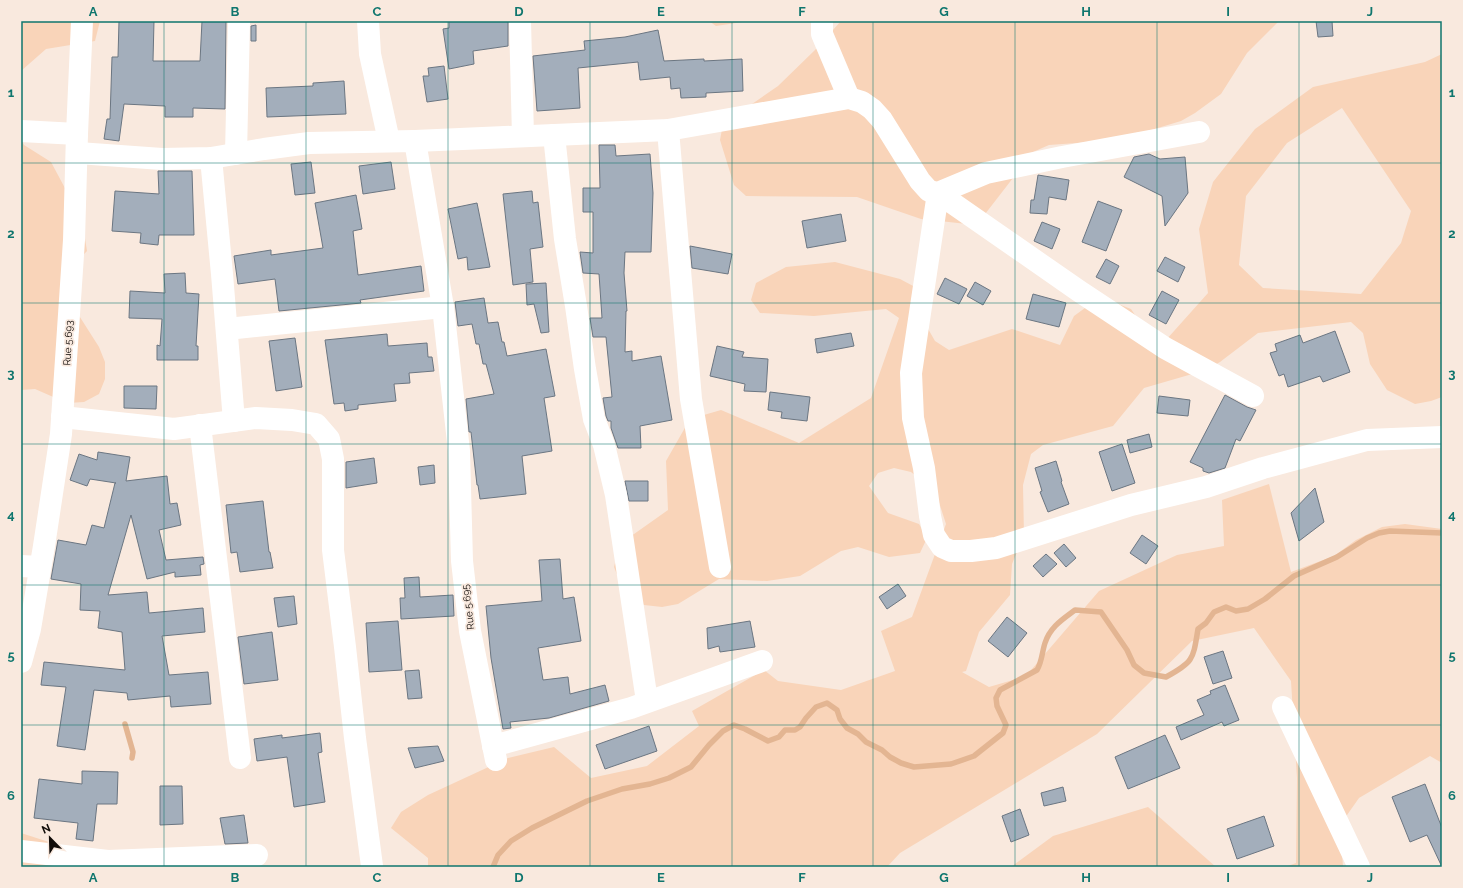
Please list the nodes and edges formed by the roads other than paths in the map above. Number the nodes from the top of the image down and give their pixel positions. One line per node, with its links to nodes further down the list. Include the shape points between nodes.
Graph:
1 (82, 21): 14 (street, Rue 5.693)
2 (239, 21): 15 (street)
3 (368, 21): 12 (street, via 370,54)
4 (520, 21): 11 (street)
5 (822, 21): 6 (street, via 822,34)
6 (849, 98): 7 (street); 17 (street, via 862,102 872,109 882,120 920,181 929,191)
7 (668, 130): 10 (street); 26 (street, via 691,399)
8 (21, 131): 14 (street)
9 (1199, 132): 17 (street, via 986,173)
10 (554, 135): 11 (street); 29 (street, via 565,239 585,369 594,418 604,445 616,495)
11 (523, 136): 13 (street)
12 (389, 141): 13 (street); 15 (street, via 309,143)
13 (414, 141): 18 (street, Rue 5.695)
14 (77, 144): 16 (street, via 162,159); 21 (street, Rue 5.693, via 74,240)
15 (236, 154): 16 (street)
16 (211, 158): 19 (street)
17 (938, 193): 20 (street, via 1165,348); 24 (street, via 911,373 913,418 924,468 930,516 934,535 942,547 952,551 996,548 1131,505 1206,487 1263,468 1367,440)
18 (442, 307): 19 (street); 29 (street, Rue 5.695, via 459,451 463,568 470,631 495,753)
19 (227, 329): 22 (street)
20 (1253, 396)
21 (62, 417): 23 (street, via 174,429); 25 (street, Rue 5.693, via 60,442)
22 (234, 421): 23 (street); 35 (street, via 256,418 316,424 329,439 333,459 333,550)
23 (200, 425): 31 (street)
24 (1442, 437)
25 (31, 566): 28 (street, Rue 5.693, via 30,629)
26 (720, 567)
27 (762, 661): 29 (street)
28 (21, 662)
29 (647, 701)
30 (1283, 707): 36 (street)
31 (240, 758)
32 (21, 851): 34 (street, via 108,861)
33 (257, 855): 34 (street)
34 (178, 863)
35 (372, 866)
36 (1359, 867)

